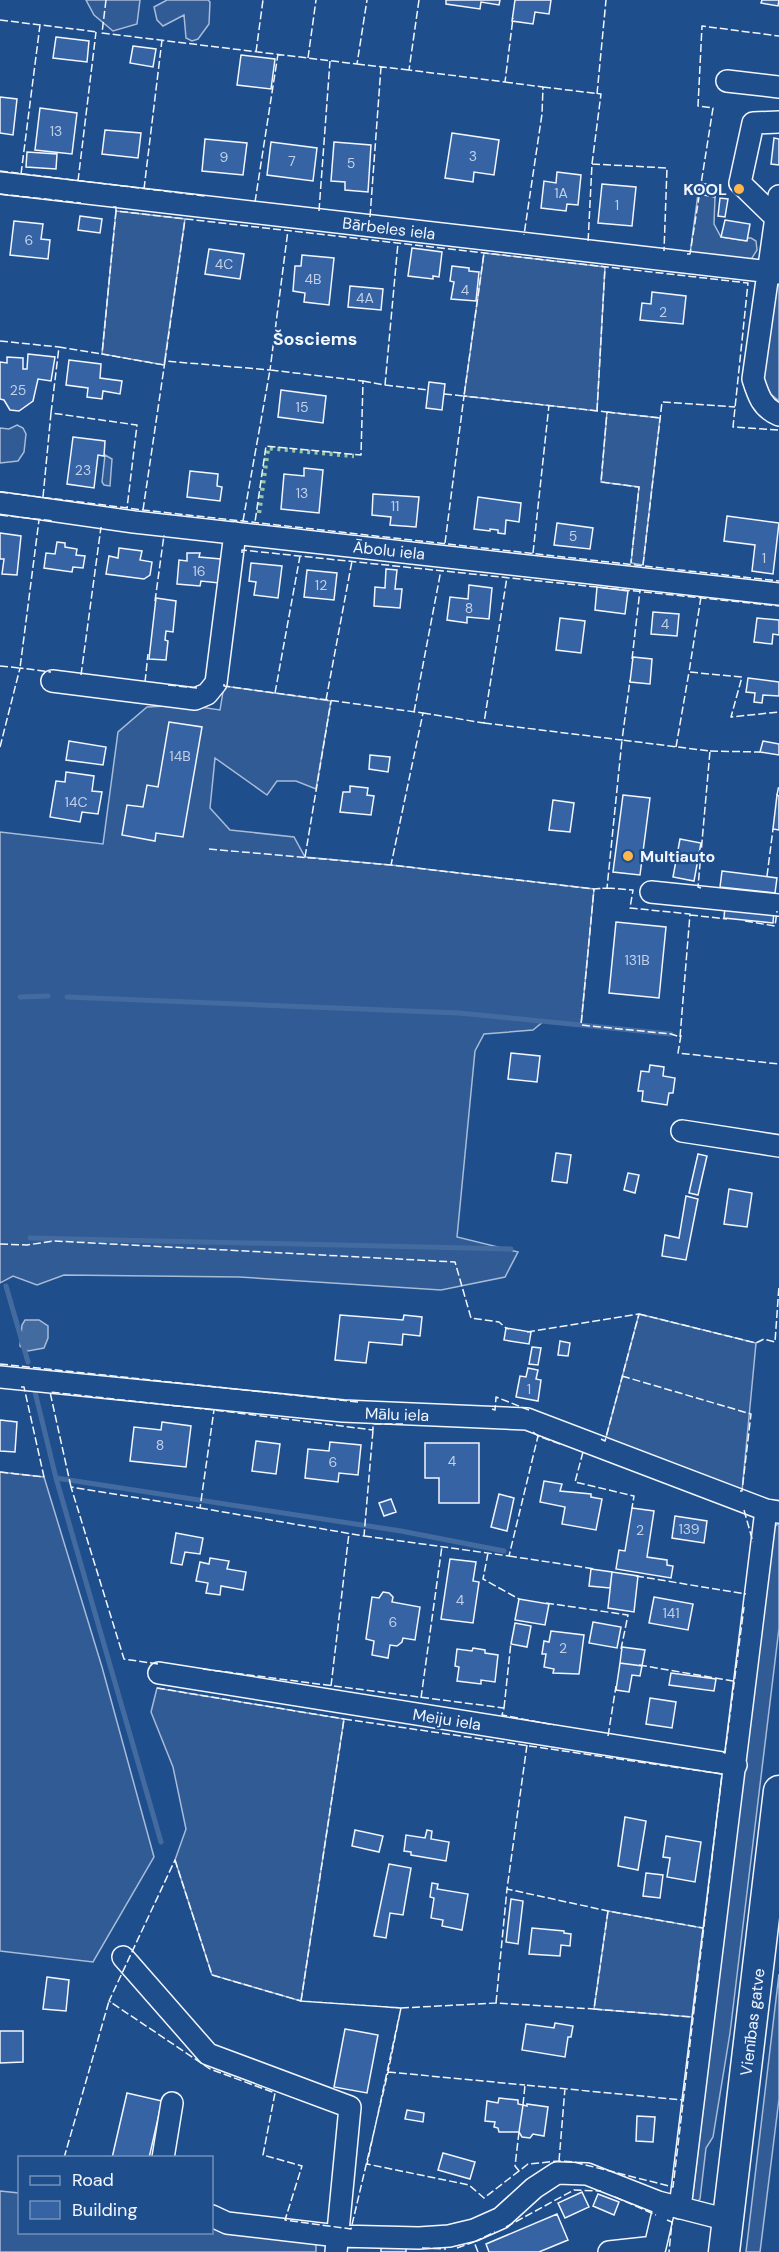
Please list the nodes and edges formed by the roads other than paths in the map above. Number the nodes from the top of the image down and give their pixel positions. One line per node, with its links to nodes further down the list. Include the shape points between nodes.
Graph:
1 (727, 81): 2 (street)
2 (779, 87)
3 (779, 122): 6 (street, via 753,123 740,183)
4 (0, 183): 7 (street, Bārbeles iela)
5 (779, 196): 6 (street)
6 (776, 218): 7 (street)
7 (773, 272): 8 (street, via 753,379 765,407)
8 (779, 415)
9 (0, 503): 10 (street, Ābolu iela)
10 (235, 533): 11 (street, Ābolu iela); 12 (street, via 216,683 207,694 195,699)
11 (779, 594)
12 (52, 681)
13 (651, 892): 14 (street)
14 (779, 905)
15 (682, 1131): 16 (street)
16 (779, 1146)
17 (0, 1377): 18 (street, Mālu iela, via 343,1411 527,1419)
18 (772, 1511): 20 (street)
19 (159, 1673): 20 (street, Meiju iela)
20 (736, 1765): 26 (street)
21 (779, 1791): 22 (highway, Vienības gatve)
22 (770, 1942): 28 (highway, Vienības gatve)
23 (123, 1957): 29 (street, via 208,2054 350,2107)
24 (172, 2103): 25 (street)
25 (163, 2156)
26 (672, 2206): 28 (street); 30 (street, via 587,2174 557,2173 501,2218); 31 (street, via 655,2247)
27 (213, 2216): 29 (street, via 228,2223)
28 (728, 2220): 32 (highway, Vienības gatve)
29 (337, 2244): 30 (street, via 419,2238)
30 (451, 2244)
31 (609, 2252)
32 (724, 2252)

